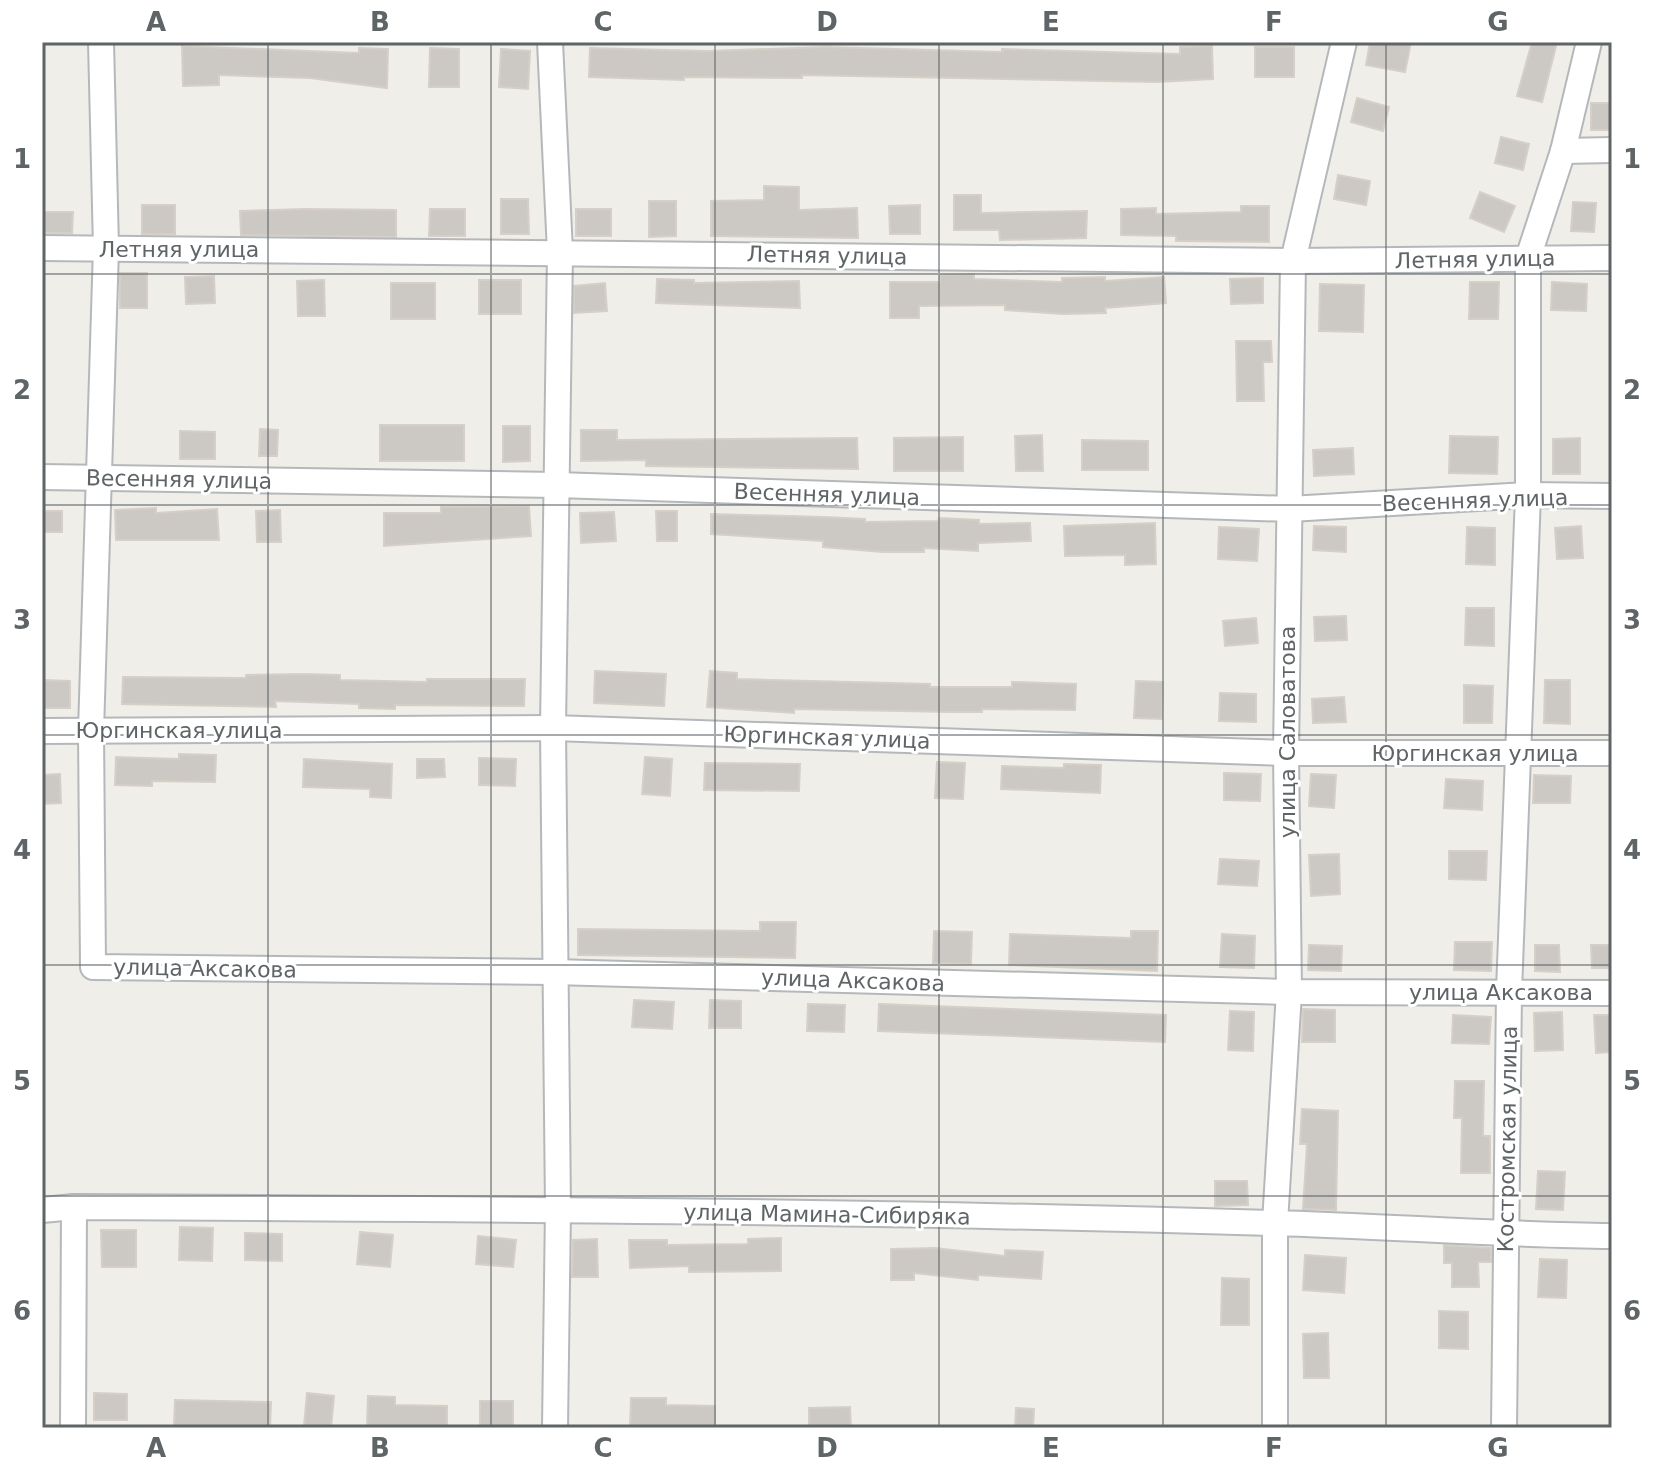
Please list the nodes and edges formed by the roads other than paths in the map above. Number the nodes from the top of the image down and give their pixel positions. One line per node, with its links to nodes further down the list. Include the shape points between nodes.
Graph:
1 (101, 42): 8 (street)
2 (550, 42): 9 (street)
3 (1344, 42): 12 (street, улица Саловатова)
4 (1589, 42): 6 (street, Костромская улица)
5 (1612, 150): 6 (street)
6 (1563, 151): 10 (street, Костромская улица)
7 (42, 248): 8 (street, Летняя улица)
8 (106, 248): 9 (street, Летняя улица); 14 (street)
9 (560, 252): 12 (street, Летняя улица); 15 (street)
10 (1528, 258): 11 (street, Летняя улица); 12 (street, Летняя улица); 16 (street, Костромская улица)
11 (1612, 258)
12 (1293, 261): 18 (street, улица Саловатова)
13 (42, 477): 14 (street, Весенняя улица)
14 (101, 478): 15 (street, Весенняя улица); 21 (street)
15 (557, 485): 18 (street, Весенняя улица); 19 (street)
16 (1528, 495): 17 (street, Весенняя улица); 18 (street, Весенняя улица); 24 (street, Костромская улица)
17 (1612, 496)
18 (1290, 509): 22 (street, улица Саловатова)
19 (553, 728): 21 (street, Юргинская улица); 22 (street, Юргинская улица); 25 (street)
20 (42, 731): 21 (street, Юргинская улица)
21 (91, 731): 25 (street, улица Аксакова, via 93,967)
22 (1286, 753): 24 (street, Юргинская улица); 27 (street, улица Саловатова)
23 (1612, 753): 24 (street, Юргинская улица)
24 (1519, 755): 26 (street, Костромская улица)
25 (553, 972): 27 (street, улица Аксакова); 30 (street)
26 (1509, 991): 27 (street, улица Аксакова); 28 (street, улица Аксакова); 33 (street, Костромская улица)
27 (1289, 992): 32 (street, улица Саловатова)
28 (1612, 993)
29 (74, 1207): 30 (street, улица Мамина-Сибиряка); 31 (street, улица Мамина-Сибиряка); 35 (street)
30 (558, 1209): 32 (street, улица Мамина-Сибиряка); 36 (street)
31 (42, 1210)
32 (1275, 1223): 33 (street, улица Мамина-Сибиряка); 37 (street, улица Саловатова)
33 (1507, 1235): 34 (street, улица Мамина-Сибиряка); 38 (street, Костромская улица)
34 (1612, 1236)
35 (73, 1428)
36 (555, 1428)
37 (1275, 1428)
38 (1504, 1428)

